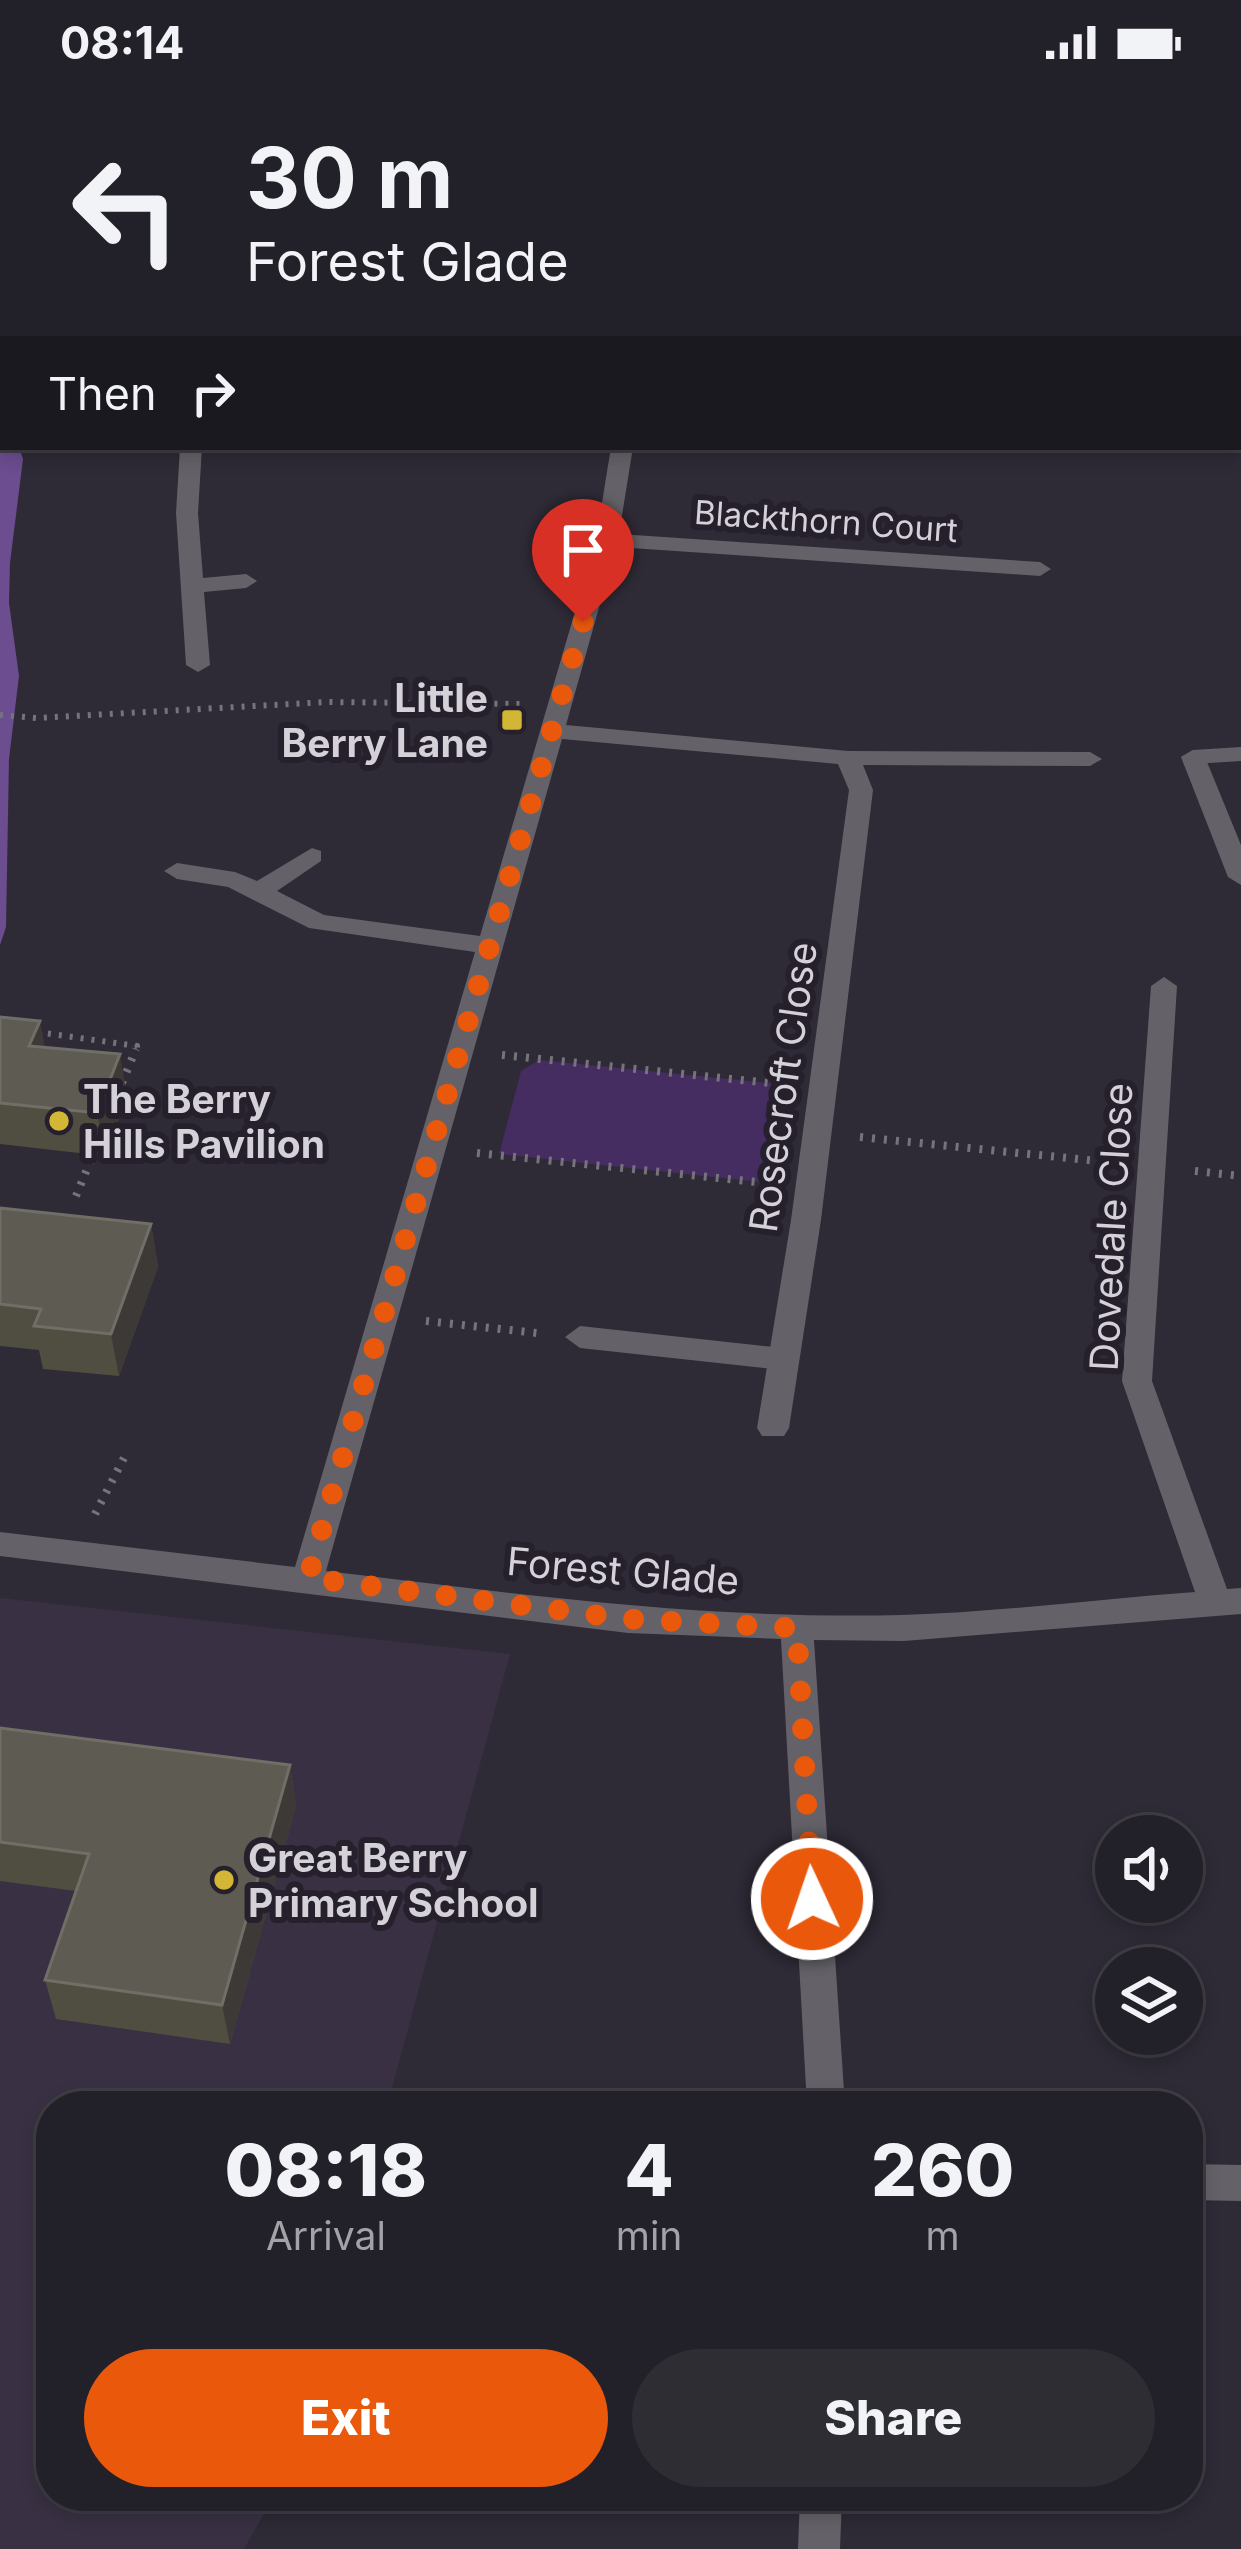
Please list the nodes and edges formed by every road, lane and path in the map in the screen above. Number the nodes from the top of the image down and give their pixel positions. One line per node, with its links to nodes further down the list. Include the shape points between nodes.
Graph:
1 (191, 450): 6 (street)
2 (622, 450): 3 (street)
3 (607, 540): 4 (street, Blackthorn Court); 9 (street)
4 (1040, 569)
5 (246, 580): 6 (street)
6 (193, 586): 7 (street)
7 (198, 665)
8 (0, 715): 9 (path, via 327,702)
9 (555, 718): 11 (street); 17 (street)
10 (1241, 754): 15 (street, via 1193,757)
11 (848, 758): 12 (street); 21 (street, Rosecroft Close, via 862,790)
12 (1090, 759)
13 (312, 856): 16 (street)
14 (177, 871): 16 (street)
15 (1241, 877)
16 (260, 891): 17 (street, via 318,922)
17 (488, 945): 25 (street)
18 (1164, 986): 26 (street, Dovedale Close)
19 (23, 1030): 22 (path, via 137,1046)
20 (497, 1055): 21 (path)
21 (823, 1086): 23 (street, Rosecroft Close)
22 (113, 1103)
23 (817, 1133): 26 (path); 27 (street, Rosecroft Close)
24 (98, 1140): 28 (path)
25 (429, 1148): 27 (path); 29 (street)
26 (1153, 1167): 37 (street, Dovedale Close, via 1137,1381)
27 (810, 1186): 31 (street, Rosecroft Close)
28 (76, 1196)
29 (381, 1316): 30 (path); 36 (street)
30 (580, 1337): 31 (street)
31 (782, 1359): 32 (street, Rosecroft Close)
32 (772, 1428)
33 (125, 1456): 34 (path, via 95,1515)
34 (74, 1512)
35 (0, 1544): 36 (street, Forest Glade)
36 (308, 1578): 38 (street, Forest Glade, via 628,1619)
37 (1229, 1602): 38 (street, Forest Glade, via 904,1628)
38 (797, 1628): 39 (street)
39 (825, 2091)
40 (1203, 2182): 41 (street)
41 (1241, 2183)
42 (820, 2511): 43 (street)
43 (819, 2549)

